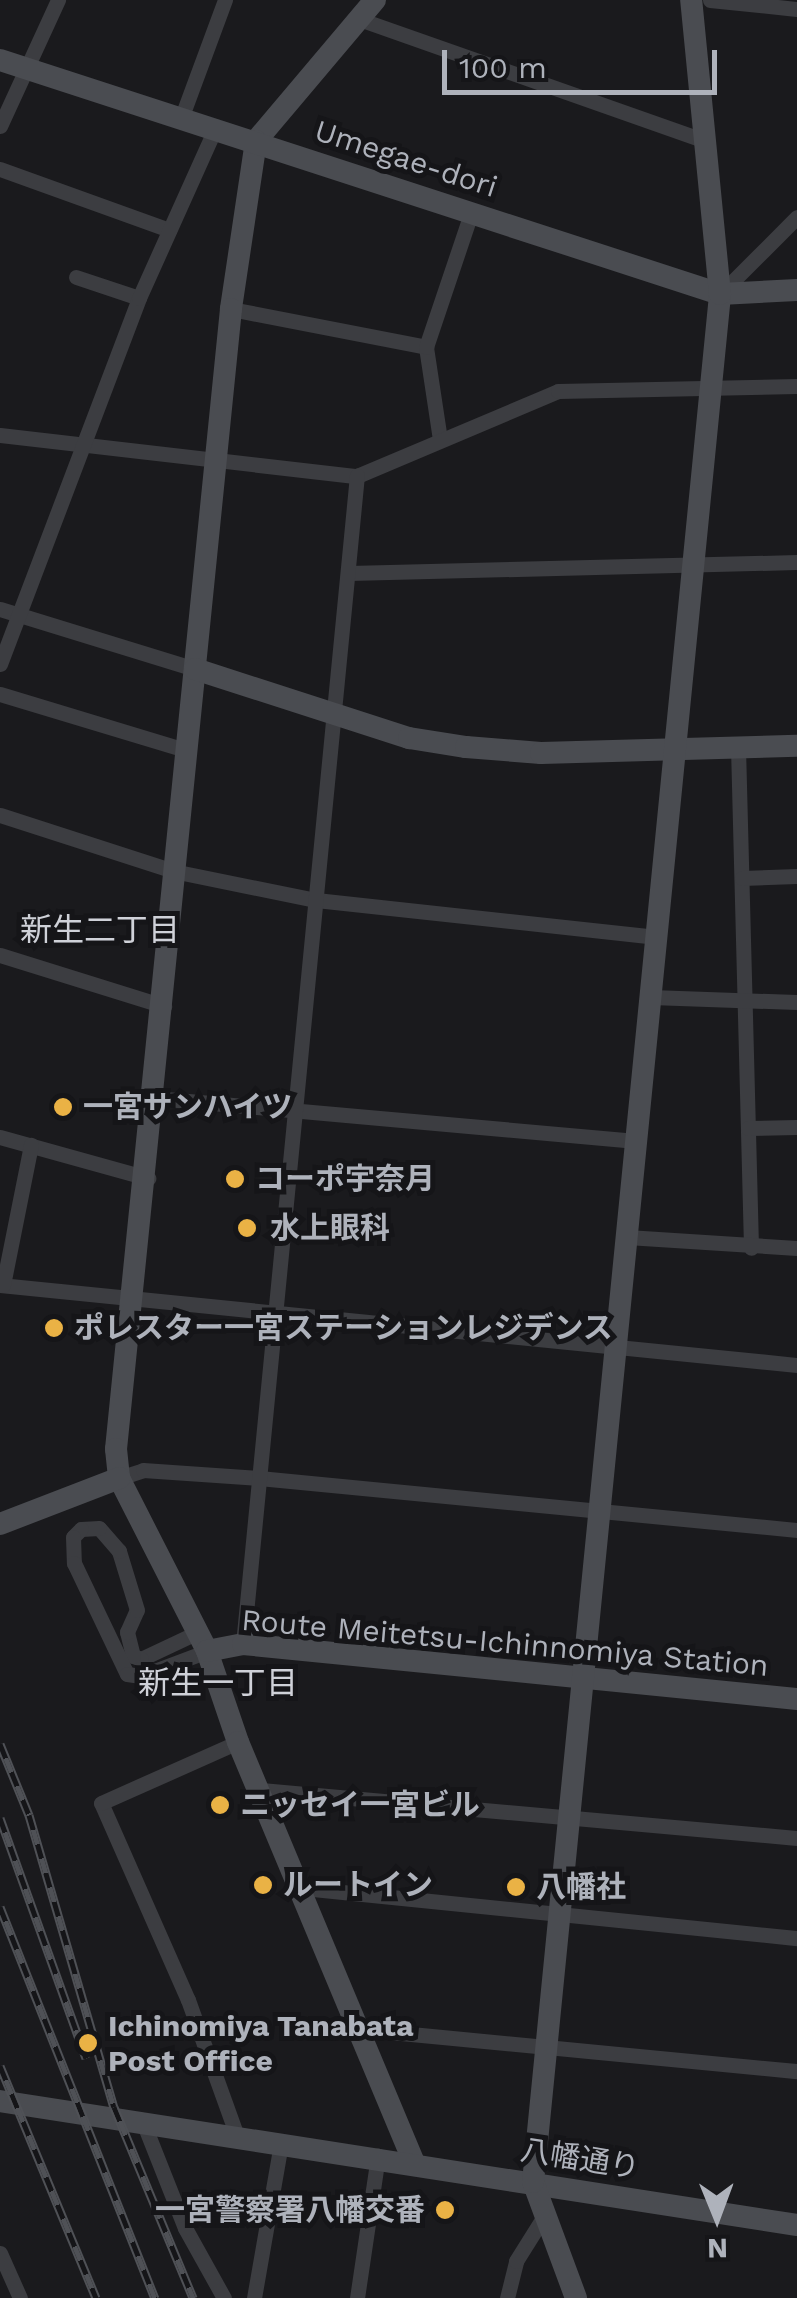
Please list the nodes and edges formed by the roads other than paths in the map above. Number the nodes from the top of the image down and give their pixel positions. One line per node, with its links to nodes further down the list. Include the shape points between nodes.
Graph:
1 (58, 0): 9 (street, via 43,43)
2 (225, 0): 10 (street)
3 (376, 0): 7 (street)
4 (691, 0): 14 (street)
5 (710, 0): 6 (street)
6 (797, 8)
7 (358, 19): 13 (street); 14 (street)
8 (0, 60): 9 (street, Umegae-dori)
9 (24, 67): 10 (street, Umegae-dori); 11 (street)
10 (182, 116): 12 (street, Umegae-dori)
11 (0, 126)
12 (216, 128): 13 (street, Umegae-dori); 18 (street)
13 (256, 141): 16 (street, Umegae-dori); 23 (street)
14 (704, 142): 21 (street)
15 (0, 168): 18 (street)
16 (470, 213): 21 (street, Umegae-dori); 24 (street)
17 (797, 216): 21 (street)
18 (170, 230): 22 (street)
19 (76, 277): 22 (street)
20 (797, 290): 21 (street, Umegae-dori)
21 (720, 294): 26 (street)
22 (138, 298): 29 (street)
23 (231, 309): 24 (street); 30 (street)
24 (426, 346): 28 (street)
25 (797, 386): 26 (street)
26 (711, 387): 28 (street, via 558,391); 33 (street)
27 (0, 435): 29 (street)
28 (440, 440): 31 (street)
29 (82, 446): 30 (street); 36 (street)
30 (217, 460): 31 (street); 39 (street)
31 (357, 476): 34 (street)
32 (797, 562): 33 (street)
33 (694, 565): 34 (street); 44 (street)
34 (349, 573): 41 (street)
35 (0, 609): 36 (street)
36 (24, 613): 37 (street); 38 (street); 39 (street)
37 (0, 622)
38 (0, 664)
39 (195, 669): 41 (street); 45 (street)
40 (0, 694): 45 (street)
41 (334, 714): 44 (street, via 466,748 540,754); 50 (street)
42 (797, 746): 43 (street)
43 (738, 747): 44 (street); 49 (street)
44 (674, 749): 51 (street)
45 (186, 750): 47 (street)
46 (0, 814): 47 (street)
47 (174, 871): 50 (street); 56 (street)
48 (797, 876): 49 (street)
49 (742, 878): 55 (street)
50 (316, 900): 51 (street); 58 (street)
51 (658, 937): 53 (street)
52 (0, 954): 56 (street)
53 (652, 997): 55 (street); 62 (street)
54 (797, 1002): 55 (street)
55 (744, 1003): 60 (street)
56 (164, 1006): 57 (street)
57 (155, 1098): 58 (street); 64 (street)
58 (294, 1108): 62 (street); 70 (street)
59 (797, 1126): 60 (street)
60 (748, 1128): 66 (street)
61 (0, 1136): 63 (street)
62 (636, 1141): 65 (street)
63 (31, 1144): 64 (street); 68 (street)
64 (148, 1178): 69 (street)
65 (627, 1237): 66 (street); 71 (street)
66 (752, 1248): 67 (street)
67 (797, 1248)
68 (2, 1285): 69 (street)
69 (133, 1297): 70 (street); 73 (street)
70 (274, 1312): 71 (street); 74 (street)
71 (616, 1347): 72 (street); 75 (street)
72 (797, 1365)
73 (119, 1478): 74 (street, via 143,1470); 76 (street); 78 (street)
74 (259, 1478): 75 (street); 79 (street)
75 (598, 1512): 77 (street); 80 (street)
76 (0, 1524)
77 (797, 1530)
78 (202, 1642): 78 (street, via 142,1676 127,1674 74,1563 73,1537 99,1528 119,1551 138,1610 127,1632 133,1656); 79 (street, Route Meitetsu-Ichinnomiya Station); 82 (street)
79 (243, 1644): 80 (street, Route Meitetsu-Ichinnomiya Station)
80 (582, 1673): 81 (street, Route Meitetsu-Ichinnomiya Station); 84 (street)
81 (797, 1699)
82 (238, 1742): 83 (street); 94 (street, via 101,1804 188,2000)
83 (260, 1790): 84 (street); 86 (street)
84 (568, 1820): 85 (street); 87 (street)
85 (797, 1838)
86 (303, 1888): 87 (street); 89 (street)
87 (559, 1913): 88 (street); 90 (street)
88 (797, 1938)
89 (359, 2029): 90 (street); 97 (street)
90 (545, 2047): 91 (street); 98 (street)
91 (797, 2071)
92 (0, 2101): 93 (street, 八幡通り)
93 (143, 2122): 94 (street, 八幡通り); 103 (street, via 185,2228)
94 (237, 2136): 95 (street, 八幡通り)
95 (282, 2143): 96 (street, 八幡通り); 104 (street)
96 (378, 2156): 97 (street, 八幡通り); 105 (street)
97 (413, 2161): 98 (street, 八幡通り)
98 (534, 2182): 99 (street); 100 (street, 八幡通り)
99 (543, 2218): 106 (street, via 516,2261); 107 (street)
100 (797, 2225)
101 (0, 2254): 102 (street)
102 (20, 2298)
103 (224, 2298)
104 (254, 2298)
105 (357, 2298)
106 (507, 2298)
107 (576, 2298)

